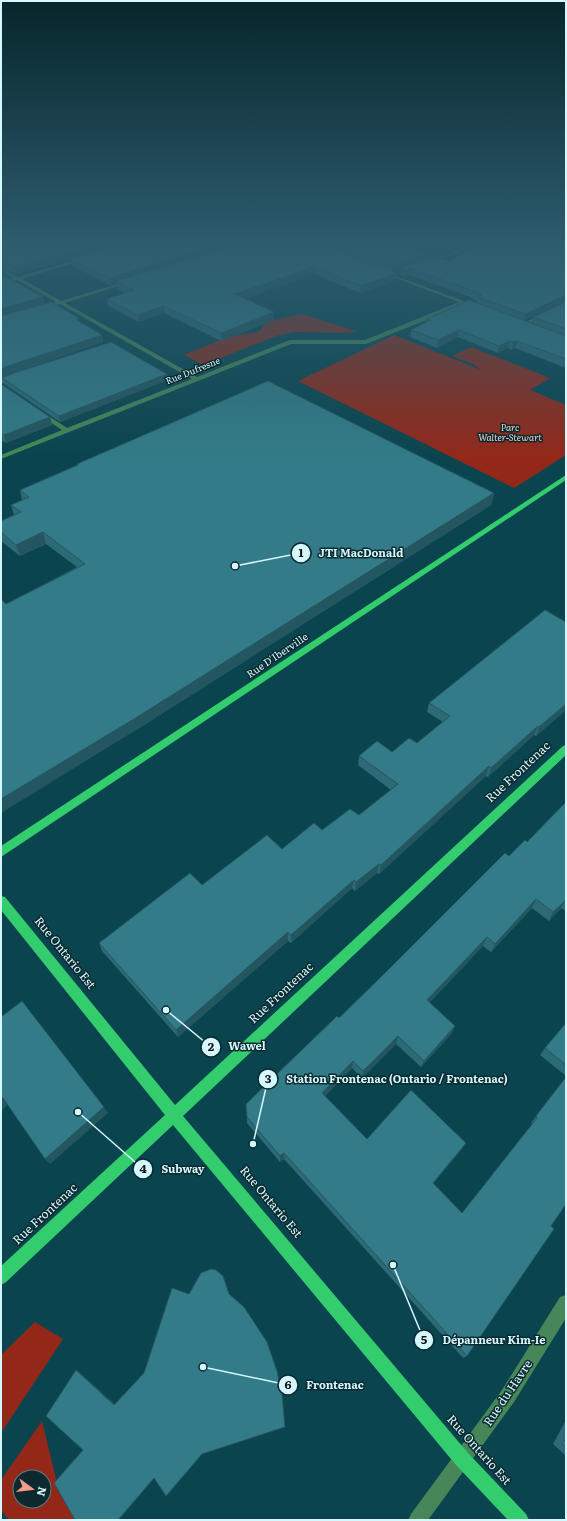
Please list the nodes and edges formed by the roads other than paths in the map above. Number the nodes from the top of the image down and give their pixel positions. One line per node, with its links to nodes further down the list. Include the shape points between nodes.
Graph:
1 (82, 316): 6 (street, via 121,340)
2 (431, 316): 6 (street, Rue Dufresne, via 366,342 290,342)
3 (539, 316): 4 (street, via 520,324)
4 (531, 328)
5 (24, 372): 7 (street)
6 (197, 379): 9 (street, Rue Dufresne)
7 (1, 382)
8 (34, 408): 9 (street)
9 (67, 431): 10 (street, Rue Dufresne)
10 (1, 456)
11 (566, 477): 13 (main road, Rue D'Iberville)
12 (566, 749): 15 (main road, Rue Frontenac)
13 (1, 852)
14 (1, 901): 15 (main road, Rue Ontario Est)
15 (174, 1115): 16 (main road, Rue Frontenac); 18 (main road, Rue Ontario Est)
16 (1, 1277)
17 (566, 1303): 18 (street, Rue du Havre, via 508,1396)
18 (462, 1458): 19 (street, Rue du Havre); 20 (main road, Rue Ontario Est)
19 (417, 1520)
20 (520, 1520)

